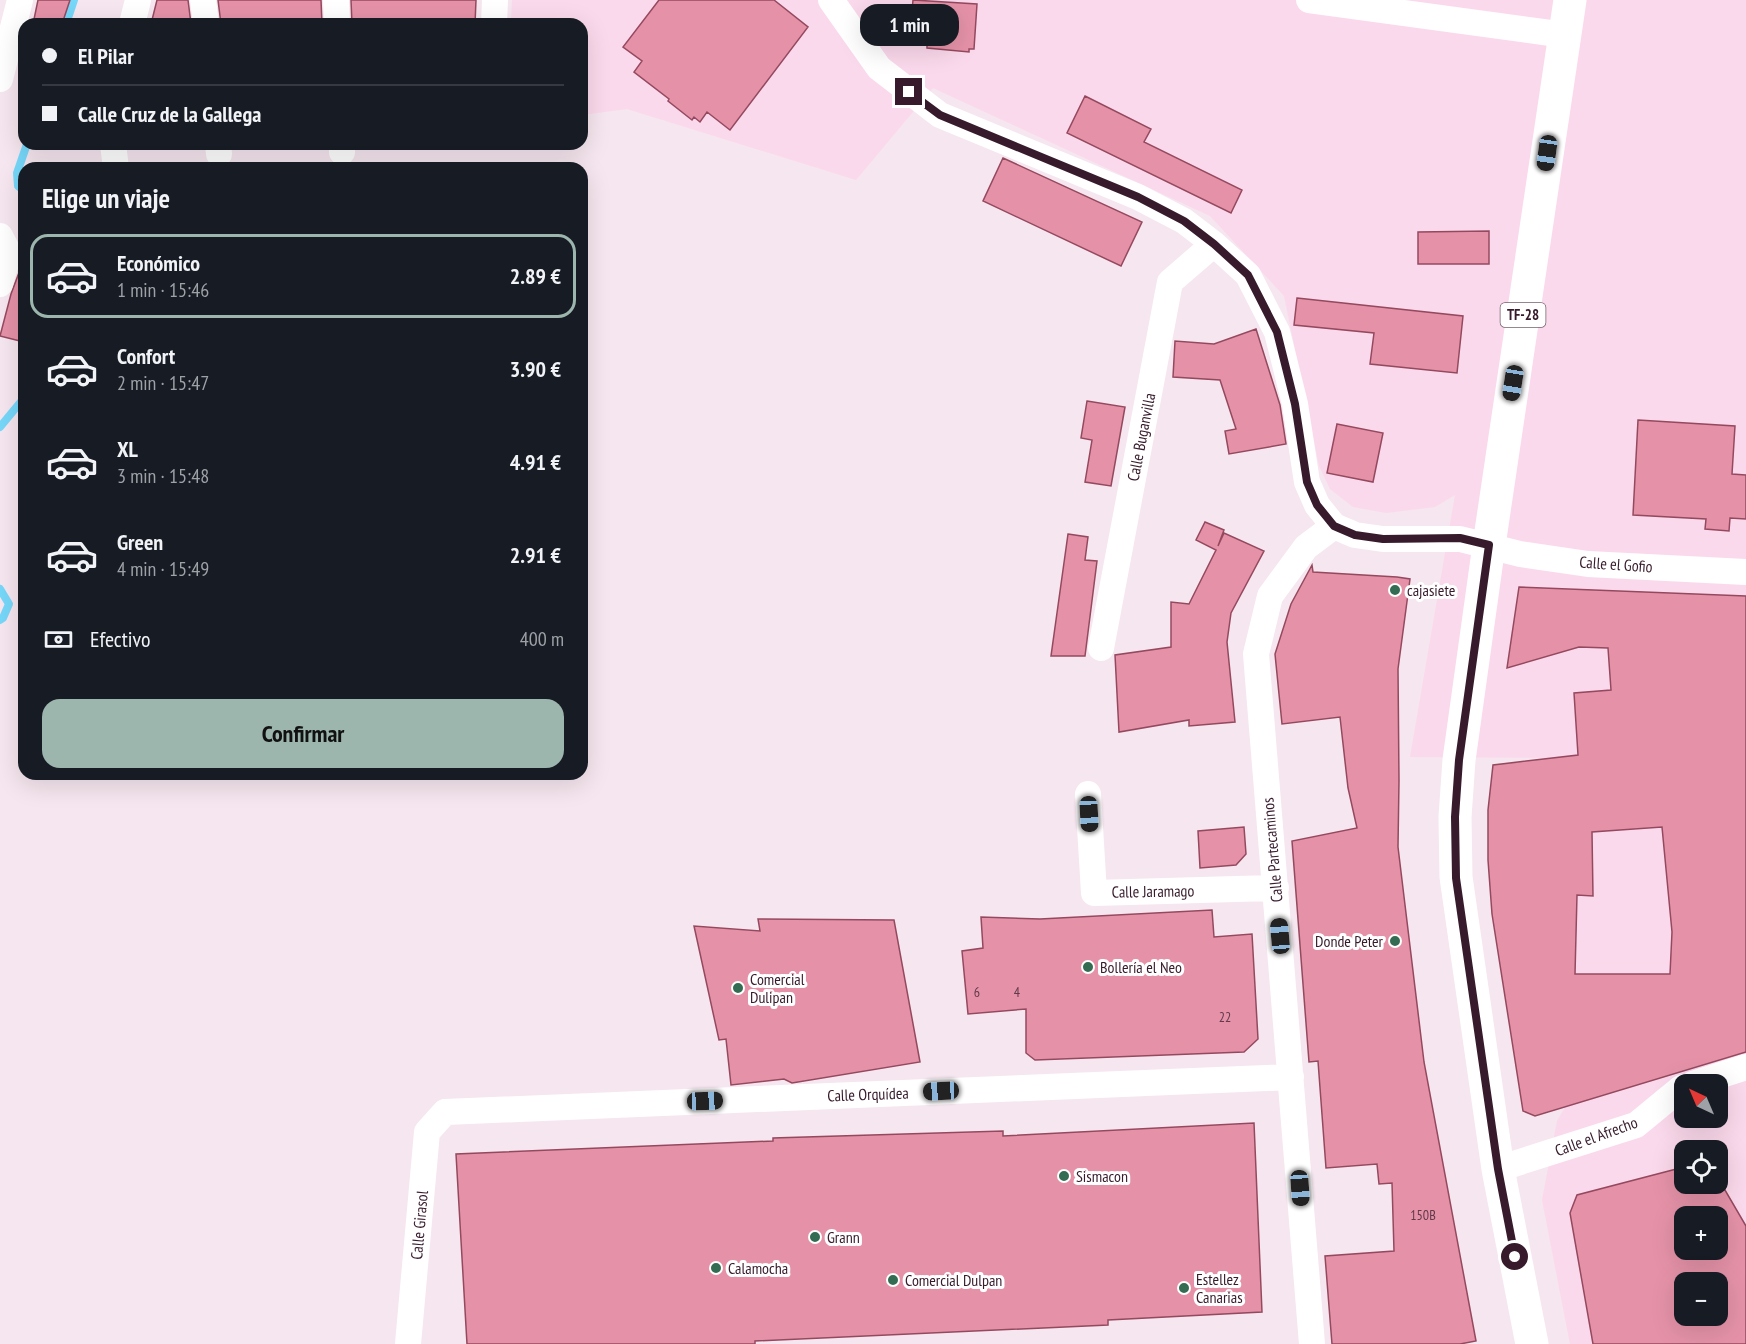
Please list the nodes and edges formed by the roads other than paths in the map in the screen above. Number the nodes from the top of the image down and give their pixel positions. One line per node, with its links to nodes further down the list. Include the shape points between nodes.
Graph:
1 (20, 0): 14 (street)
2 (138, 0): 9 (street)
3 (203, 0): 10 (street)
4 (336, 0): 11 (street)
5 (495, 0): 12 (street)
6 (831, 0): 16 (street, via 879,68 940,115 1138,197 1184,221)
7 (1309, 0): 13 (street)
8 (1570, 0): 13 (main road, TF-28)
9 (134, 18)
10 (205, 18)
11 (337, 18)
12 (494, 18)
13 (1565, 35): 19 (main road, TF-28)
14 (0, 79)
15 (0, 236): 17 (street, via 9,253)
16 (1214, 244): 18 (street, via 1248,275 1277,332 1295,404 1307,482 1317,505); 21 (street, Calle Buganvilla, via 1170,282)
17 (0, 284)
18 (1334, 526): 19 (street, Calle el Gofio, via 1355,535 1383,539 1460,538); 23 (street, Calle Partecaminos, via 1306,547 1270,596 1256,654)
19 (1489, 545): 20 (street, Calle el Gofio, via 1588,564); 29 (main road, TF-28, via 1459,760 1455,827 1456,878)
20 (1746, 572)
21 (1101, 648)
22 (1088, 794): 23 (street, Calle Jaramago, via 1094,893)
23 (1276, 888): 26 (street, Calle Partecaminos)
24 (1746, 1067): 25 (street)
25 (1724, 1074)
26 (1291, 1077): 28 (street, Calle Orquídea); 31 (street, Calle Partecaminos)
27 (1674, 1094): 29 (street, Calle el Afrecho, via 1636,1125)
28 (445, 1112): 30 (street, Calle Girasol, via 427,1132)
29 (1498, 1169): 32 (main road, TF-28)
30 (408, 1344)
31 (1312, 1344)
32 (1532, 1344)

